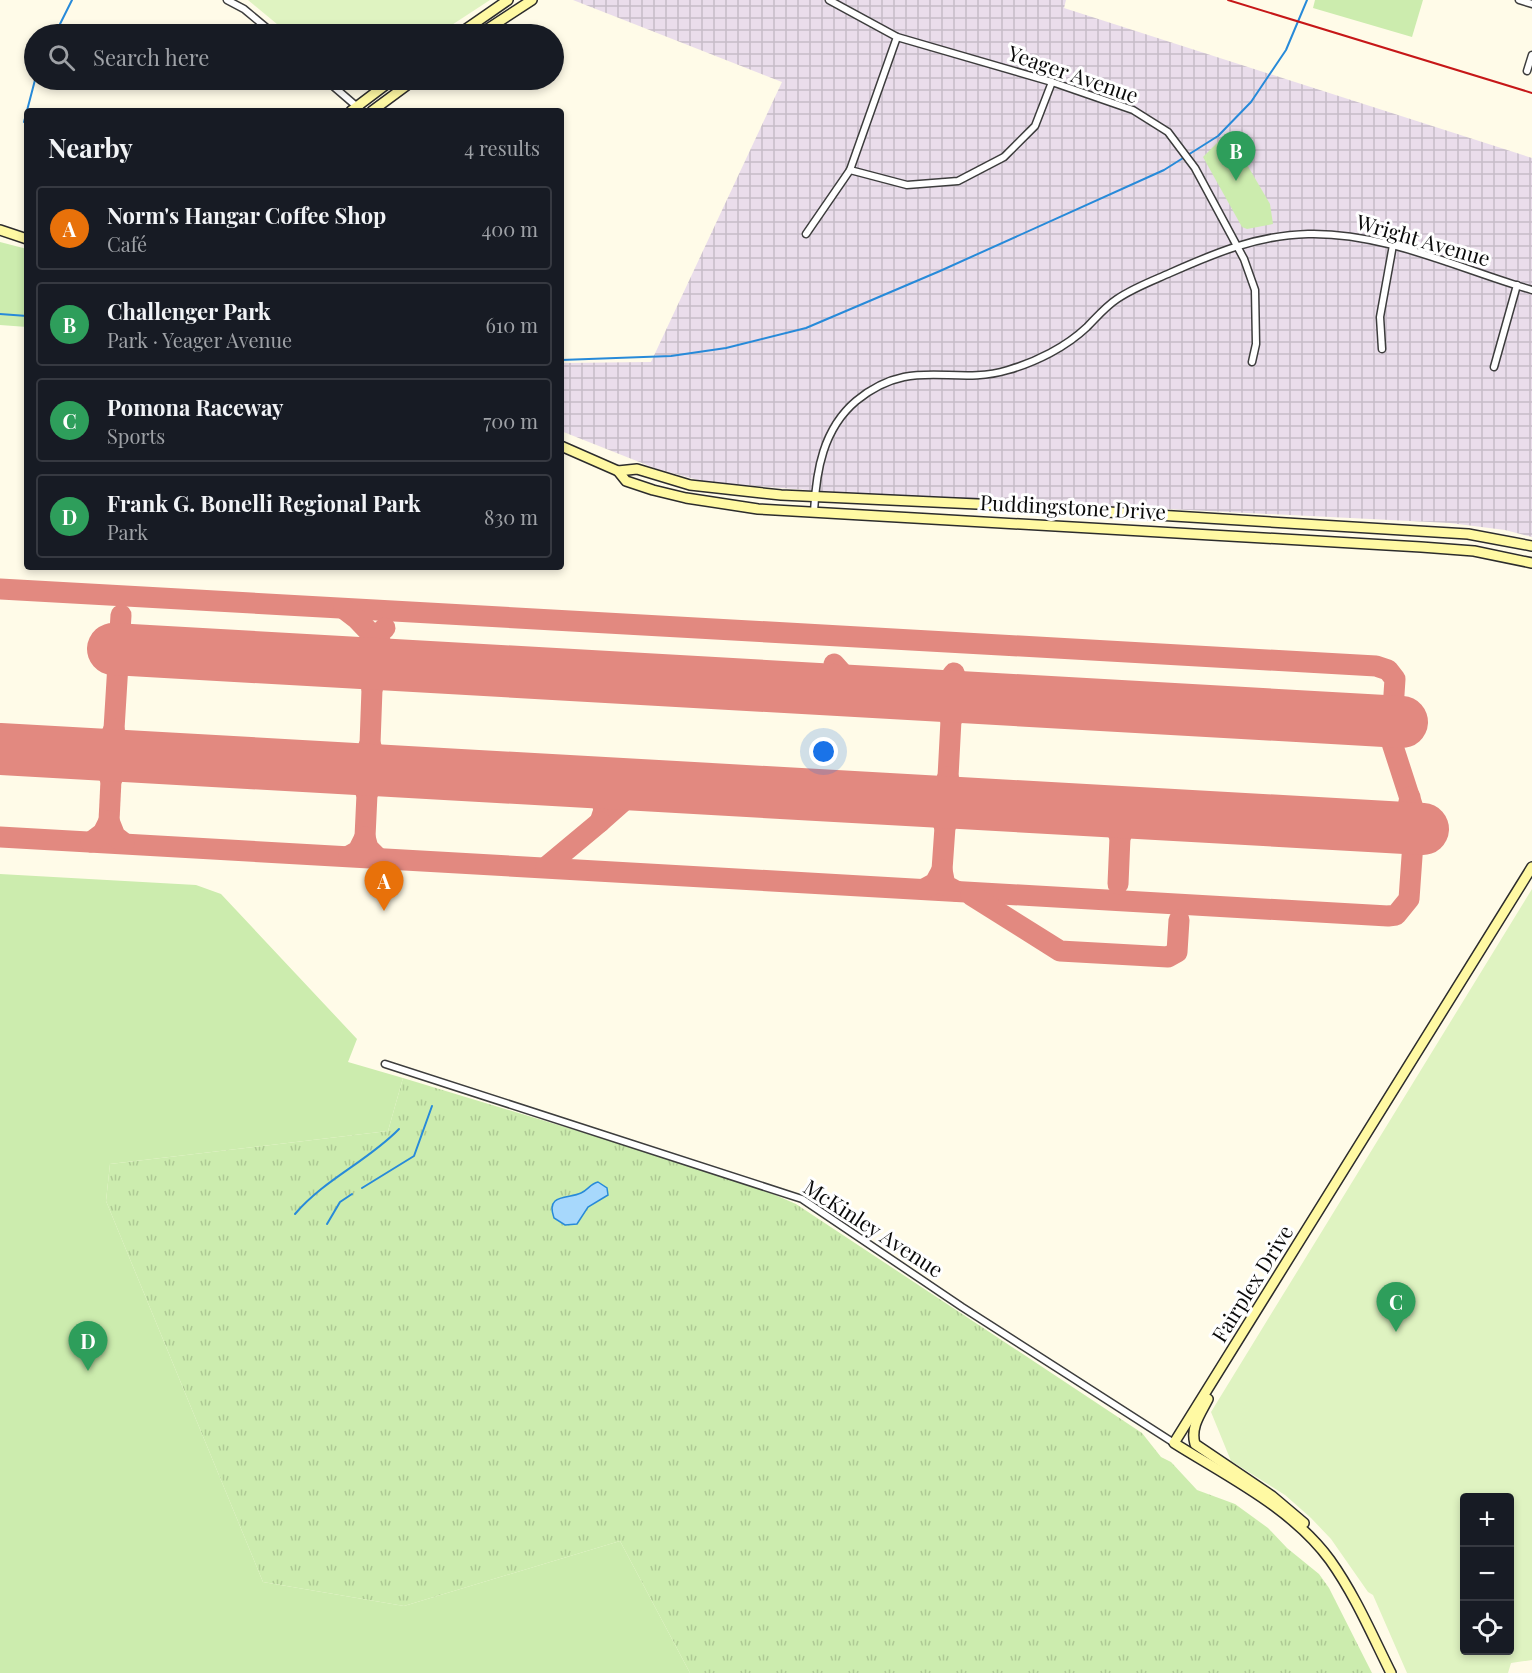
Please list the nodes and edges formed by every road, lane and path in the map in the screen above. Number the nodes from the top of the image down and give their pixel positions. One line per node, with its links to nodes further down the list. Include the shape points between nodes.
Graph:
1 (227, 0): 7 (street)
2 (508, 0): 8 (street)
3 (532, 0): 9 (street)
4 (829, 0): 10 (street, Yeager Avenue)
5 (1519, 0): 6 (street)
6 (1532, 4)
7 (262, 24)
8 (473, 24)
9 (495, 24)
10 (897, 37): 13 (street, Yeager Avenue); 20 (street)
11 (1532, 55): 12 (street)
12 (1527, 72)
13 (1052, 81): 20 (street, via 1035,126 1004,157 958,181 907,185); 24 (street, Yeager Avenue, via 1133,110 1168,132 1192,163)
14 (336, 90): 17 (street)
15 (380, 90): 18 (street)
16 (400, 90): 19 (street)
17 (355, 108)
18 (357, 108)
19 (376, 108)
20 (850, 170): 22 (street)
21 (8, 233): 23 (street)
22 (806, 234)
23 (24, 237)
24 (1238, 245): 25 (street, Wright Avenue, via 1308,234 1342,235); 29 (street, Yeager Avenue, via 1255,290 1256,344); 33 (street, Wright Avenue, via 1124,295 1104,308 1071,340 1023,365 976,376 917,374 874,389 856,401 834,427 818,468)
25 (1393, 245): 26 (street, Wright Avenue); 28 (street, via 1380,317)
26 (1517, 285): 27 (street, Wright Avenue); 30 (street)
27 (1532, 290)
28 (1382, 349)
29 (1252, 362)
30 (1494, 367)
31 (564, 447): 32 (street, Puddingstone Drive)
32 (618, 471): 33 (street, Puddingstone Drive, via 637,469 718,489); 34 (street, Puddingstone Drive, via 626,480 686,498 758,509)
33 (815, 497): 34 (street, Wright Avenue); 35 (street, Puddingstone Drive, via 1457,533)
34 (814, 512): 36 (street, Puddingstone Drive, via 1421,547 1474,551)
35 (1532, 546)
36 (1532, 563)
37 (1532, 867): 39 (street, Fairplex Drive)
38 (385, 1064): 40 (street, McKinley Avenue, via 802,1199)
39 (1219, 1371): 40 (street, Fairplex Drive); 41 (street, via 1195,1425 1195,1444 1291,1510 1342,1569)
40 (1174, 1443): 41 (street, via 1287,1516 1315,1542)
41 (1345, 1583): 42 (street)
42 (1391, 1673)

